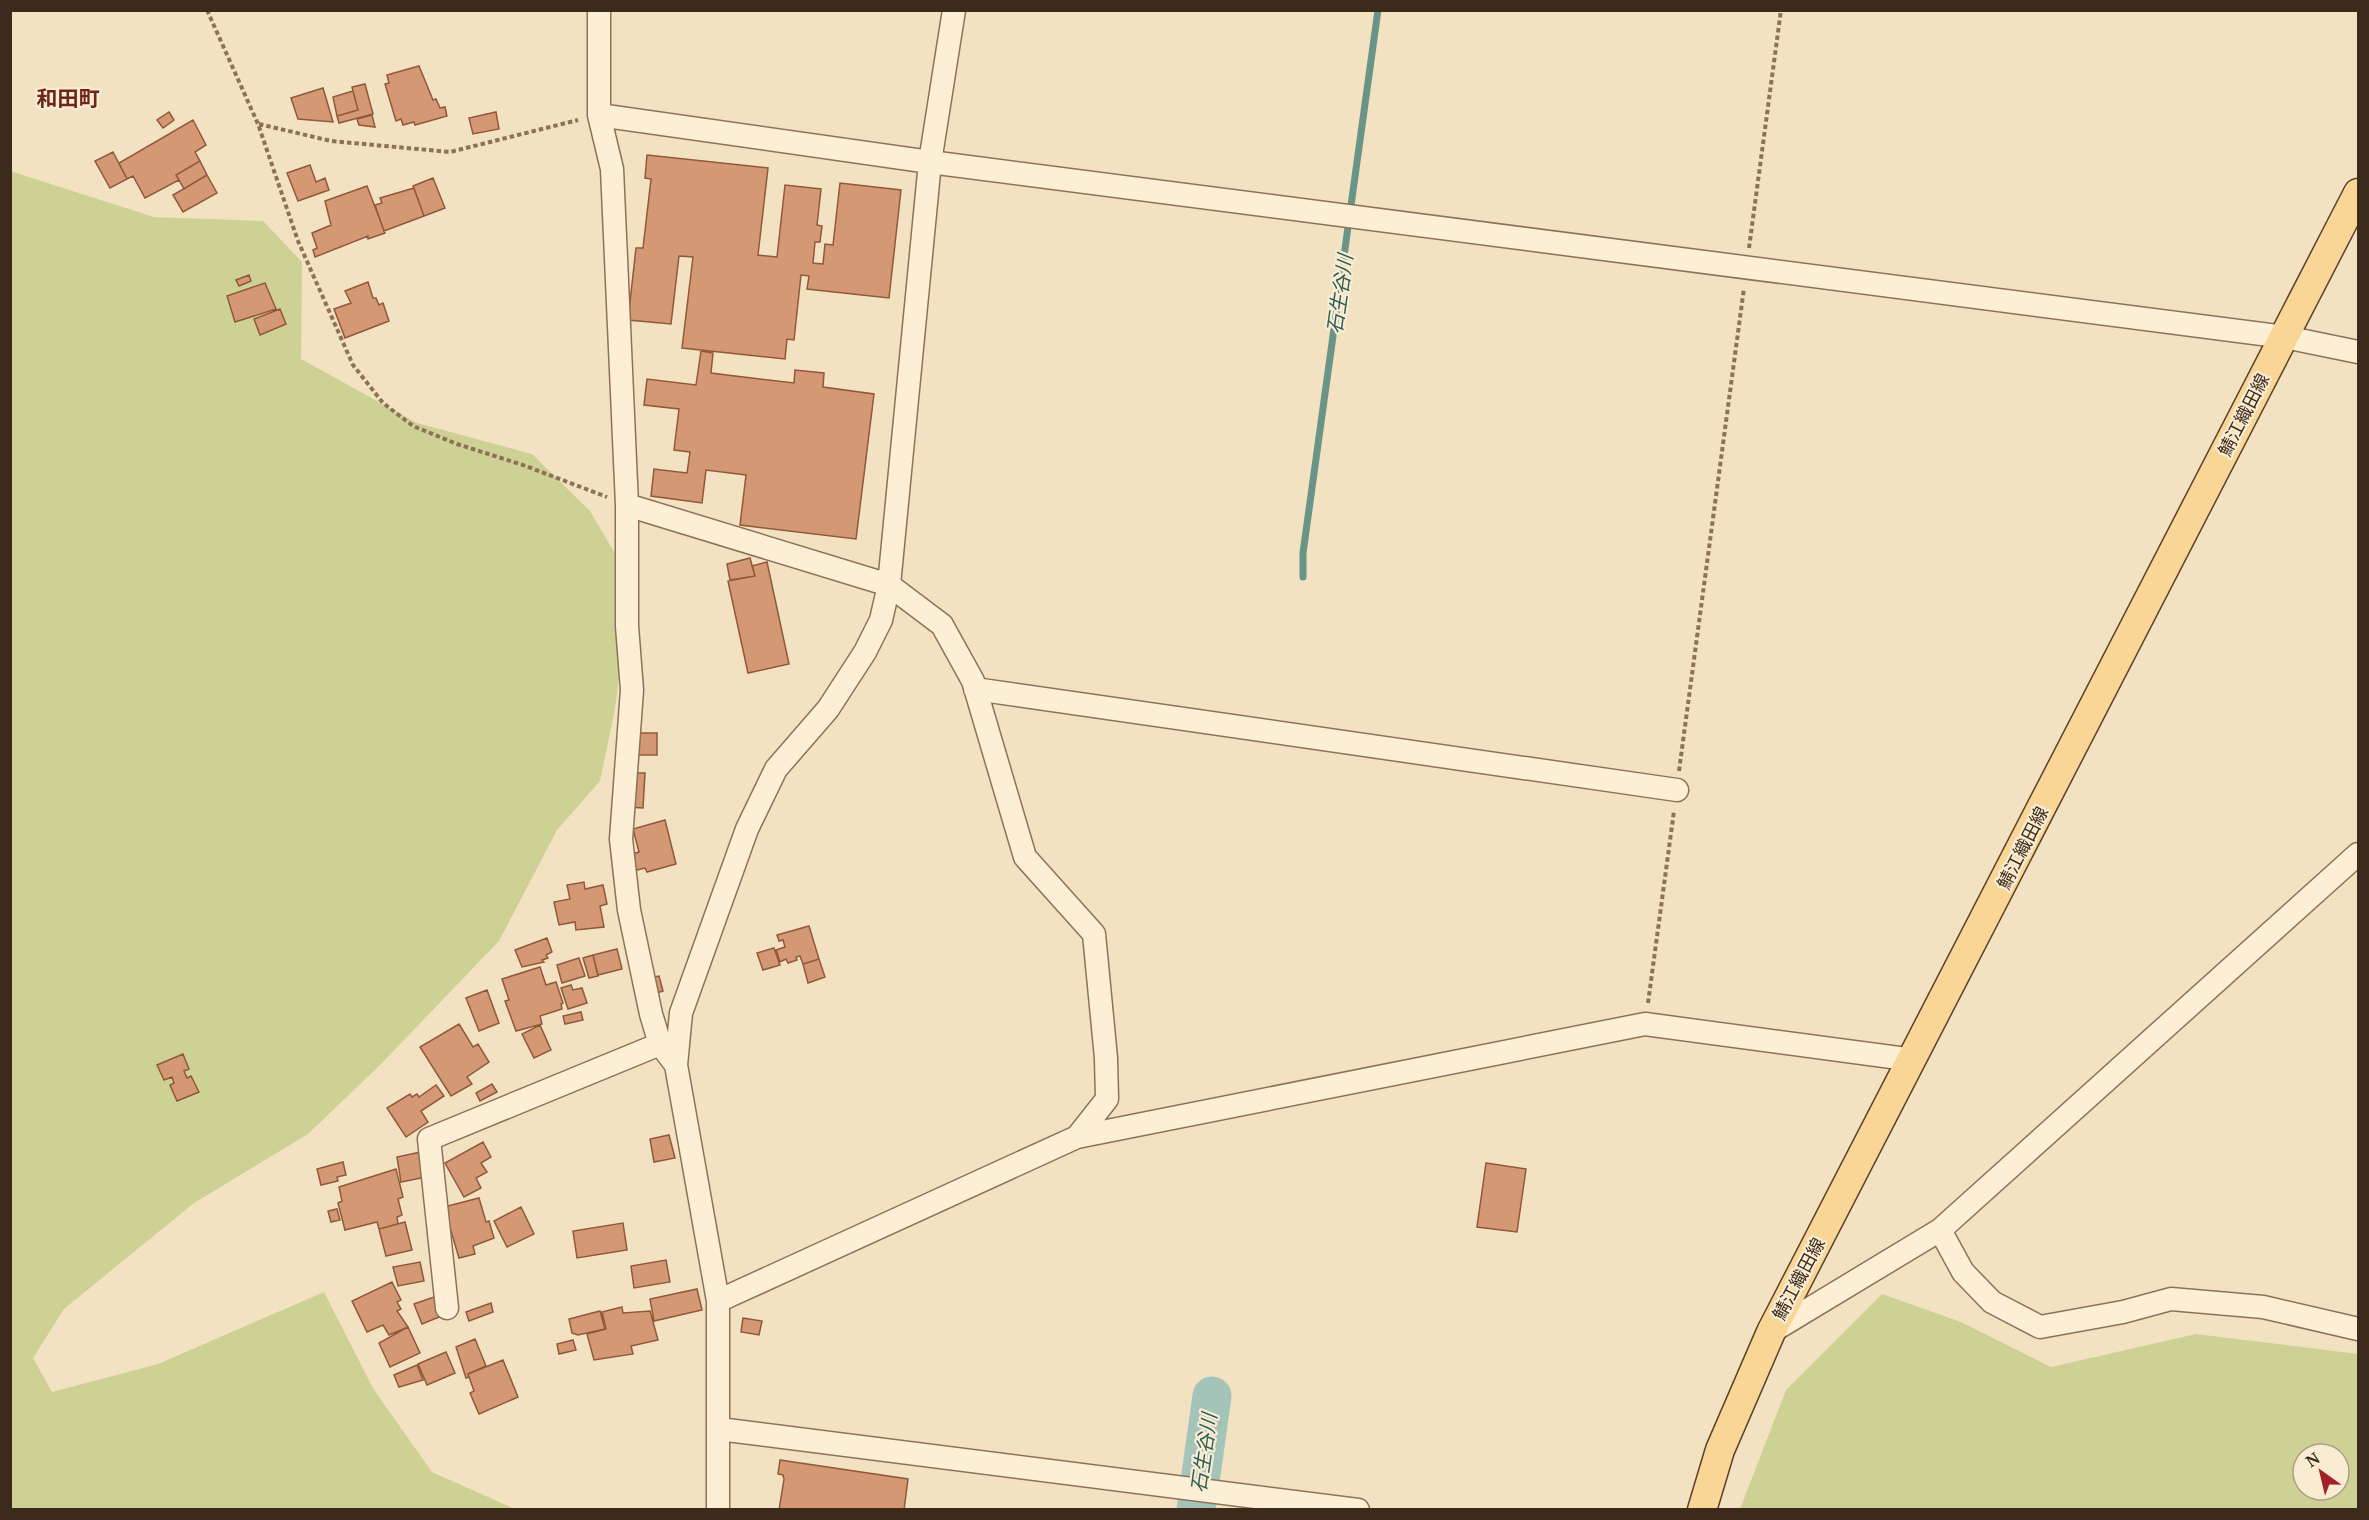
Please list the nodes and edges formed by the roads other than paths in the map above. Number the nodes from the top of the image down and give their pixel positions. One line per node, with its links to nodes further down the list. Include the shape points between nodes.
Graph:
1 (599, 10): 3 (street)
2 (954, 10): 4 (street)
3 (599, 115): 4 (street); 8 (street, via 612,169)
4 (930, 162): 6 (street); 9 (street)
5 (2358, 193): 6 (main road, 鯖江織田線)
6 (2285, 337): 7 (street); 14 (main road, 鯖江織田線)
7 (2358, 352)
8 (627, 505): 9 (street); 13 (street, via 627,626 632,690 621,838 629,910)
9 (889, 585): 10 (street, via 942,625); 15 (street, via 881,620 865,652 828,709 776,769 747,829 681,1013)
10 (975, 689): 11 (street); 16 (street, via 1025,857 1094,934 1107,1099)
11 (1677, 790)
12 (2358, 854): 17 (street)
13 (660, 1044): 15 (street); 19 (street, via 429,1139)
14 (1914, 1060): 16 (street, via 1645,1024); 21 (main road, 鯖江織田線)
15 (676, 1065): 18 (street)
16 (1077, 1137): 18 (street)
17 (1940, 1230): 20 (street, via 1963,1272 1992,1302 2040,1327 2171,1299 2263,1307); 21 (street)
18 (718, 1301): 22 (street)
19 (447, 1308)
20 (2358, 1329)
21 (1772, 1332): 25 (main road, 鯖江織田線, via 1720,1450)
22 (719, 1429): 23 (street); 24 (street)
23 (718, 1509)
24 (1358, 1509)
25 (1702, 1509)

